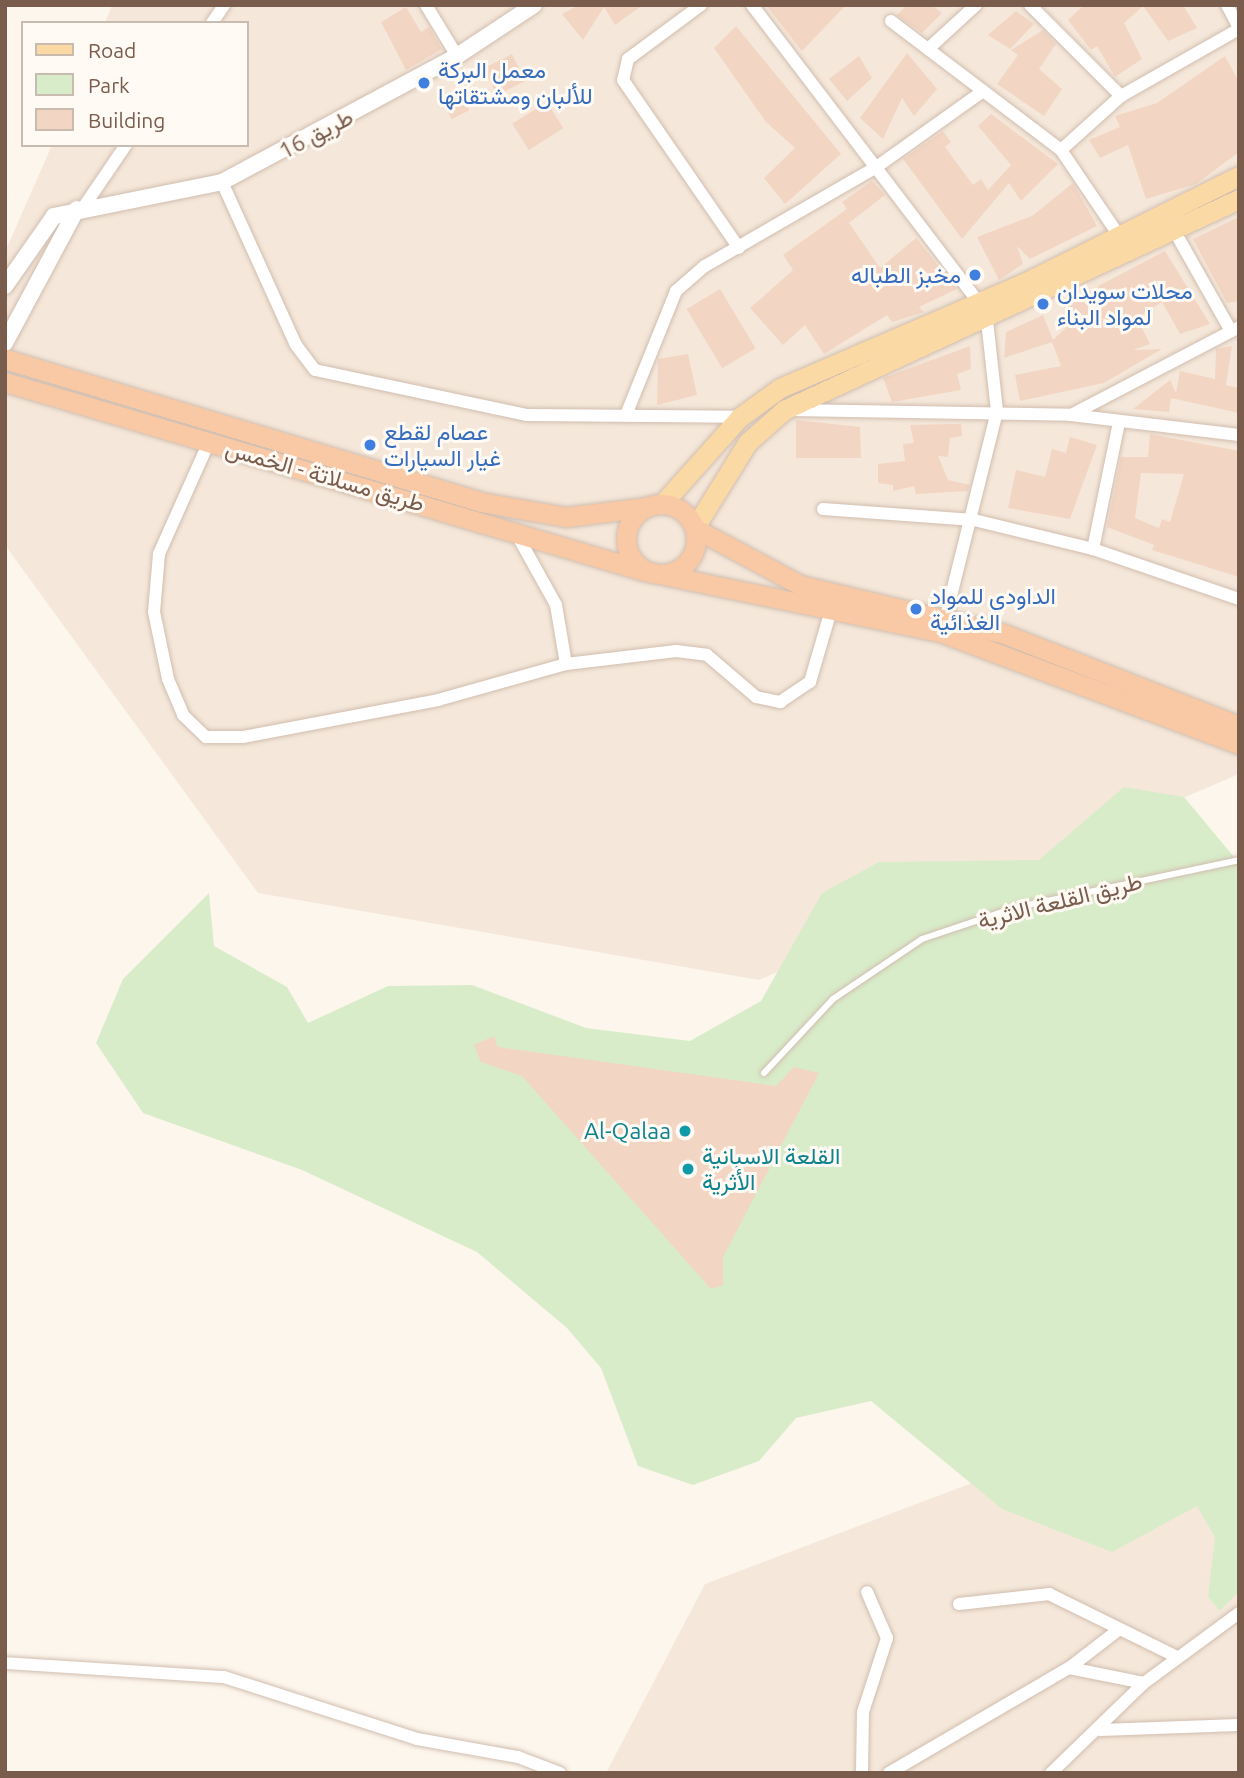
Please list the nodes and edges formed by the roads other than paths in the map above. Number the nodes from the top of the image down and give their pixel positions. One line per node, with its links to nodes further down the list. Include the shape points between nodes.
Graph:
1 (225, 5): 10 (street)
2 (426, 5): 13 (street)
3 (534, 5): 13 (street, طريق 16)
4 (701, 5): 25 (street, via 628,59 623,80)
5 (752, 5): 18 (street)
6 (976, 5): 12 (street)
7 (1030, 5): 15 (street)
8 (1227, 5): 11 (street)
9 (891, 20): 12 (street)
10 (213, 21)
11 (1239, 29): 15 (street)
12 (928, 49): 14 (street)
13 (457, 57): 20 (street, طريق 16)
14 (983, 91): 17 (street); 18 (street)
15 (1121, 96): 17 (street)
16 (126, 147): 22 (street)
17 (1061, 150): 24 (street)
18 (878, 166): 25 (street); 27 (street)
19 (1239, 176): 24 (main road)
20 (222, 182): 22 (street, طريق 16); 35 (street, via 296,345 315,370 527,415)
21 (1239, 199): 23 (main road)
22 (81, 207): 26 (street, طريق 16, via 54,216 40,230); 30 (street)
23 (1175, 232): 28 (main road); 29 (street)
24 (1120, 237): 27 (main road)
25 (739, 248): 35 (street, via 676,291)
26 (5, 286)
27 (978, 302): 37 (main road, via 780,388)
28 (987, 320): 33 (main road, via 838,379); 34 (street)
29 (1235, 329): 36 (street)
30 (5, 344)
31 (5, 359): 41 (highway, طريق مسلاتة - الخمس, via 481,502 566,517)
32 (5, 382): 40 (highway, طريق مسلاتة - الخمس)
33 (784, 410): 34 (street); 44 (main road, via 748,442)
34 (997, 411): 36 (street); 43 (street)
35 (626, 415): 37 (street)
36 (1071, 415): 38 (street)
37 (740, 417): 41 (main road)
38 (1119, 422): 39 (street); 46 (street)
39 (1239, 435)
40 (209, 442): 45 (highway, طريق مسلاتة - الخمس); 51 (street, via 159,554 154,612 167,679 183,715 206,737 243,737 438,700)
41 (655, 505): 44 (highway, via 683,510); 47 (highway, via 630,522 626,544)
42 (823, 509): 43 (street)
43 (974, 520): 46 (street); 50 (street)
44 (695, 528): 47 (highway, via 691,559); 50 (highway, via 809,589)
45 (516, 533): 47 (highway, طريق مسلاتة - الخمس); 51 (street, via 556,605)
46 (1093, 550): 48 (street)
47 (654, 573): 49 (highway, طريق مسلاتة - الخمس)
48 (1239, 599)
49 (831, 610): 50 (highway, طريق مسلاتة - الخمس); 51 (street, via 810,682 780,702 756,697 698,651)
50 (944, 625): 52 (highway, via 1072,657); 53 (highway)
51 (566, 664)
52 (1239, 726)
53 (1239, 744)
54 (1239, 860): 55 (lane, طريق القلعة الاثرية, via 1014,908 922,939 833,999)
55 (764, 1073)
56 (867, 1592): 67 (street, via 887,1638 863,1712)
57 (959, 1604): 59 (street, via 1049,1594)
58 (1239, 1613): 60 (street)
59 (1117, 1630): 60 (street); 62 (street)
60 (1177, 1657): 63 (street)
61 (5, 1663): 66 (street, via 224,1677 417,1739 518,1758)
62 (1069, 1668): 63 (street); 68 (street)
63 (1144, 1683): 65 (street)
64 (1239, 1725): 65 (street)
65 (1100, 1730): 69 (street)
66 (560, 1773)
67 (862, 1773)
68 (889, 1773)
69 (1051, 1773)

